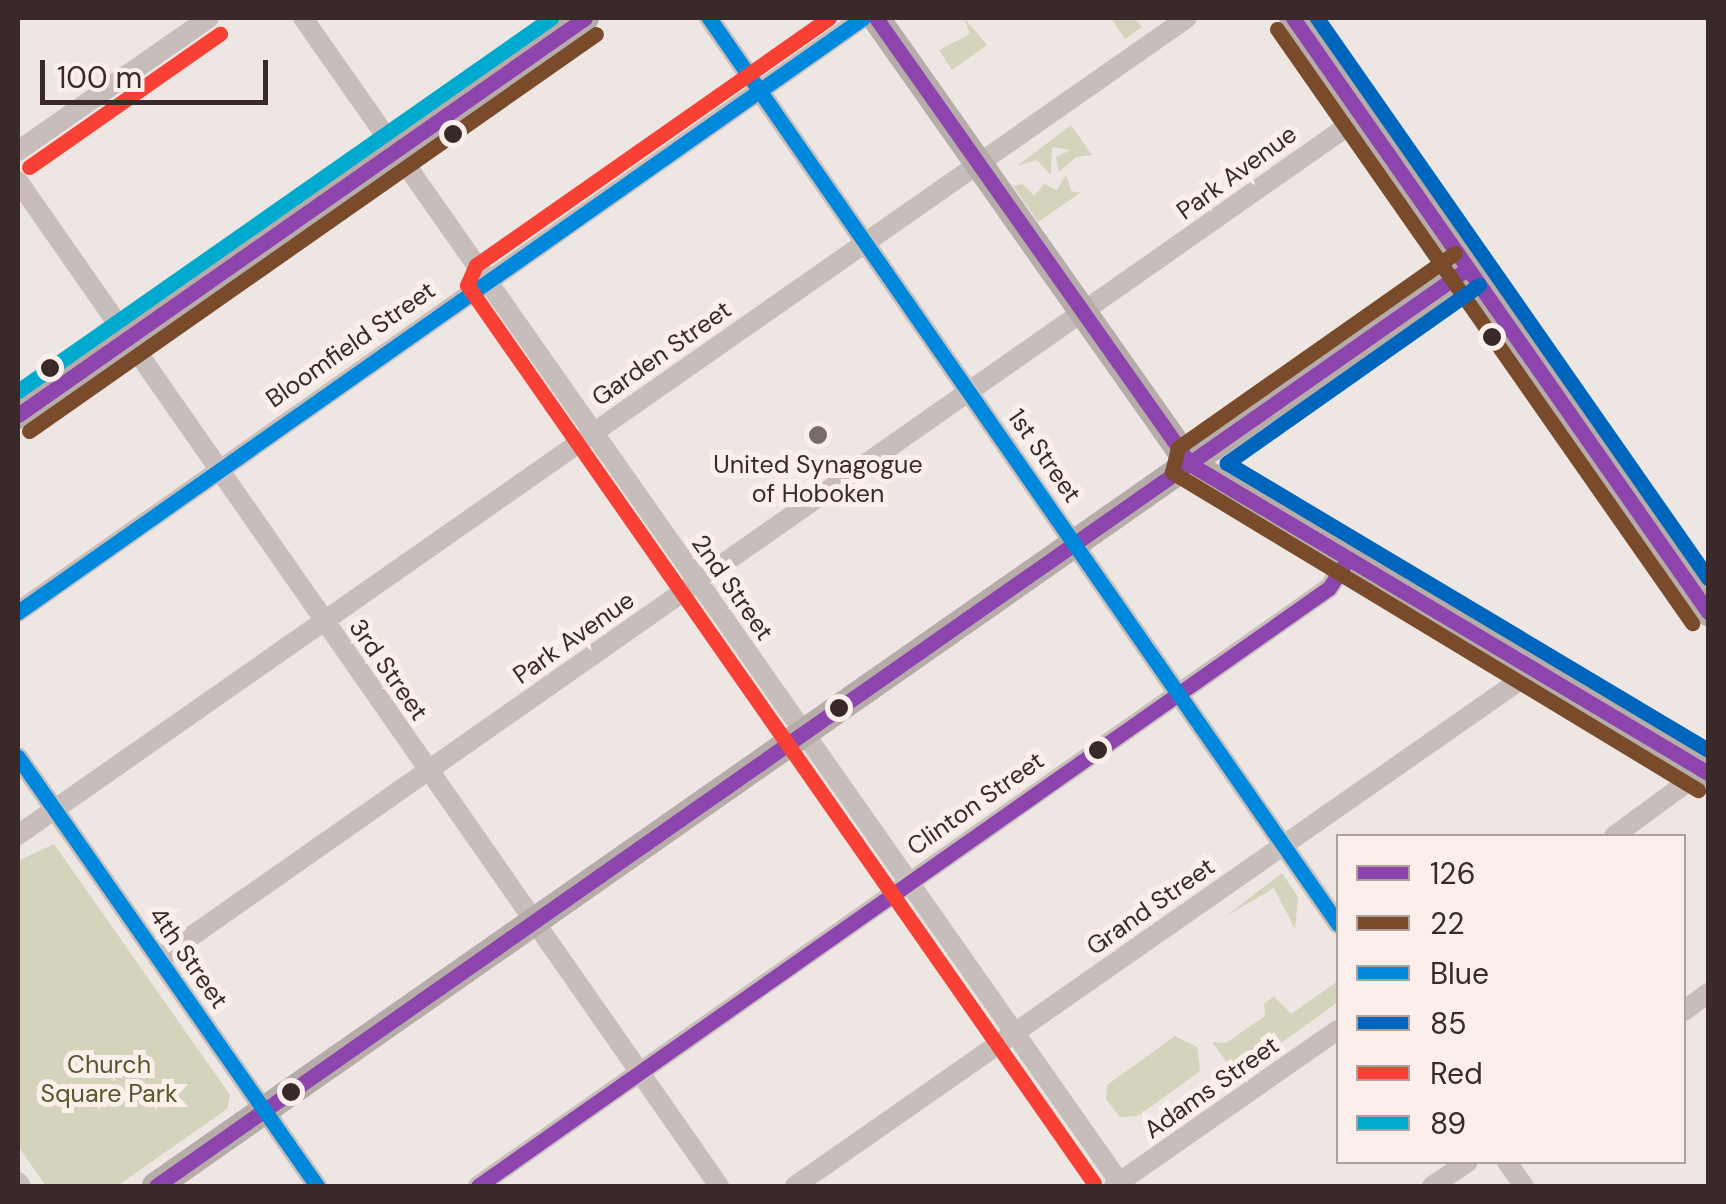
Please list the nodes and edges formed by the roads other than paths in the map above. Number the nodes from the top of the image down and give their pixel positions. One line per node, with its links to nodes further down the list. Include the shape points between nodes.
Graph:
1 (209, 18): 12 (street)
2 (303, 18): 11 (street, 2nd Street)
3 (585, 18): 11 (main road)
4 (709, 18): 9 (street, 1st Street)
5 (863, 18): 9 (street, Bloomfield Street)
6 (876, 18): 13 (main road)
7 (1187, 18): 13 (street, Garden Street)
8 (1292, 18): 10 (main road)
9 (760, 92): 15 (street, 1st Street); 17 (street, Bloomfield Street)
10 (1362, 116): 16 (main road); 18 (street, Park Avenue)
11 (395, 150): 17 (street, 2nd Street); 19 (main road)
12 (18, 151)
13 (978, 164): 15 (street, Garden Street); 18 (main road)
14 (18, 181): 19 (street, 3rd Street)
15 (866, 242): 20 (street, 1st Street); 22 (street, Garden Street)
16 (1467, 269): 23 (main road); 29 (main road)
17 (487, 281): 22 (street, 2nd Street); 24 (street, Bloomfield Street)
18 (1081, 316): 20 (street, Park Avenue); 23 (main road)
19 (128, 337): 21 (main road); 24 (street, 3rd Street)
20 (970, 394): 25 (street, 1st Street); 27 (street, Park Avenue)
21 (18, 415)
22 (593, 432): 27 (street, 2nd Street); 30 (street, Garden Street)
23 (1190, 464): 25 (main road); 26 (main road)
24 (218, 470): 28 (street, Bloomfield Street); 30 (street, 3rd Street)
25 (1075, 543): 32 (street, 1st Street); 33 (main road)
26 (1348, 558): 31 (main road); 32 (street, Clinton Street, via 1329,588)
27 (697, 582): 33 (street, 2nd Street); 35 (street, Park Avenue)
28 (18, 612)
29 (1708, 612)
30 (322, 620): 35 (street, 3rd Street); 37 (street, Garden Street)
31 (1536, 669): 36 (main road); 40 (street, Grand Street)
32 (1178, 692): 40 (street, 1st Street); 41 (street, Clinton Street)
33 (804, 732): 41 (street, 2nd Street); 42 (main road)
34 (18, 757): 37 (street, 4th Street)
35 (428, 770): 42 (street, 3rd Street); 44 (street, Park Avenue)
36 (1706, 772): 38 (street)
37 (54, 811): 39 (street, Garden Street); 44 (street, 4th Street)
38 (1617, 834)
39 (18, 835)
40 (1284, 845): 43 (street, 1st Street); 48 (street, Grand Street)
41 (908, 883): 48 (street, 2nd Street); 49 (street, Clinton Street)
42 (534, 921): 49 (street, 3rd Street); 50 (main road)
43 (1336, 921)
44 (159, 959): 50 (street, 4th Street)
45 (1708, 993): 46 (street)
46 (1686, 1009)
47 (1336, 1031): 53 (street, Adams Street)
48 (1014, 1033): 53 (street, 2nd Street); 58 (street, Grand Street)
49 (640, 1075): 56 (street, Clinton Street); 57 (street, 3rd Street)
50 (264, 1110): 54 (main road); 55 (street, 4th Street)
51 (1465, 1164): 59 (street)
52 (1508, 1164): 60 (street)
53 (1118, 1185)
54 (156, 1186)
55 (318, 1186)
56 (478, 1186)
57 (719, 1186)
58 (795, 1186)
59 (1432, 1186)
60 (1524, 1186)

